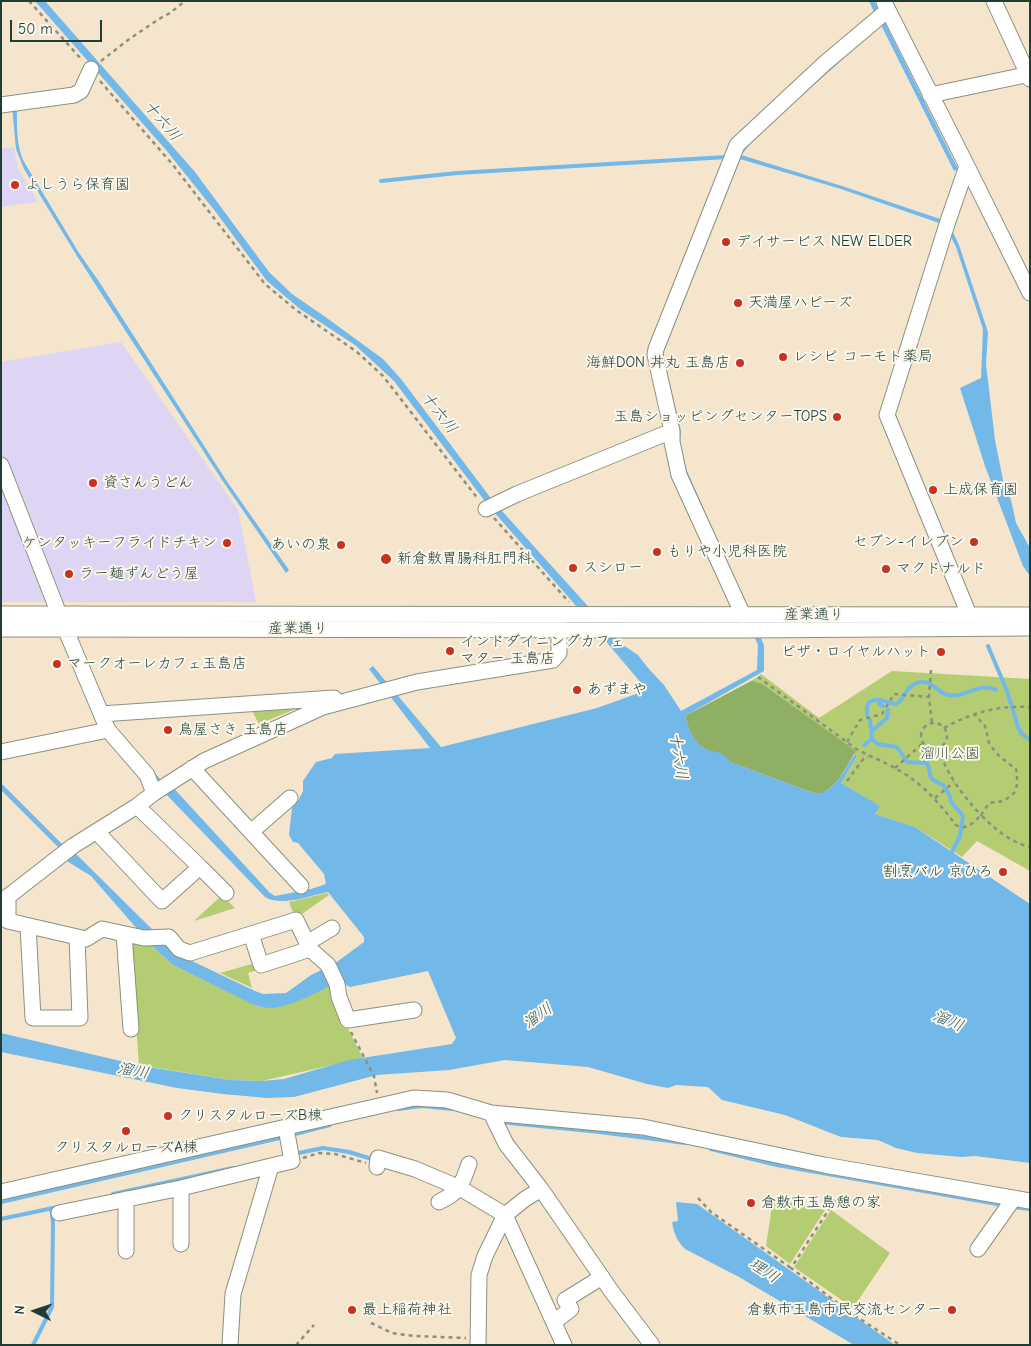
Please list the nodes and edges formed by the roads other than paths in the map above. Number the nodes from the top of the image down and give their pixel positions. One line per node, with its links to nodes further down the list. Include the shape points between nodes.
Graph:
1 (994, 1): 4 (street)
2 (886, 6): 5 (street); 10 (street, via 737,145 656,348)
3 (95, 66): 6 (street, via 81,91 74,95)
4 (1029, 76): 5 (street)
5 (930, 95): 7 (street)
6 (1, 105)
7 (967, 166): 8 (street); 17 (street, via 887,416)
8 (1025, 274): 9 (street)
9 (1030, 294)
10 (672, 431): 12 (street); 15 (street, via 684,487)
11 (1, 465): 14 (street)
12 (491, 506)
13 (1, 614): 14 (street, 産業通り)
14 (59, 614): 18 (street, 産業通り); 21 (street)
15 (743, 615): 17 (street, 産業通り); 18 (street, 産業通り, via 580,614)
16 (1030, 615): 17 (street, 産業通り)
17 (972, 621): 18 (street, 産業通り, via 613,630 594,630); 19 (street, 産業通り)
18 (559, 622): 21 (street, 産業通り); 22 (street, via 559,653 554,660 417,682)
19 (1030, 628)
20 (1, 629): 21 (street, 産業通り)
21 (65, 629): 23 (street)
22 (356, 697): 23 (street); 26 (street, via 323,707)
23 (101, 714): 24 (street)
24 (108, 730): 25 (street); 27 (street, via 147,775)
25 (1, 752)
26 (192, 768): 27 (street); 31 (street)
27 (154, 793): 29 (street)
28 (290, 798): 31 (street, via 277,818)
29 (137, 806): 30 (street); 32 (street)
30 (96, 832): 32 (street, via 162,901); 35 (street)
31 (251, 832): 33 (street)
32 (200, 867): 34 (street)
33 (301, 886)
34 (226, 893)
35 (5, 899): 36 (street, via 8,921)
36 (28, 926): 40 (street); 40 (street, via 32,1018 80,1018)
37 (332, 928): 41 (street)
38 (124, 934): 39 (street, via 144,938 168,937 179,949 190,953); 40 (street, via 102,929 86,939); 43 (street)
39 (251, 934): 41 (street, via 296,920); 41 (street, via 261,965)
40 (77, 937)
41 (309, 946): 42 (street, via 328,965 348,1020)
42 (414, 1010)
43 (131, 1029)
44 (491, 1113): 45 (street, via 447,1100 414,1098 380,1105); 49 (street, via 506,1144); 52 (street, via 643,1127 824,1165)
45 (283, 1151): 48 (street); 51 (street); 64 (street, via 232,1294)
46 (378, 1164): 50 (street, via 415,1169)
47 (469, 1164): 50 (street)
48 (181, 1188): 53 (street); 58 (street)
49 (541, 1189): 57 (street); 61 (street)
50 (457, 1191): 55 (street); 57 (street)
51 (1, 1192)
52 (1014, 1198): 54 (street); 59 (street)
53 (126, 1199): 56 (street); 60 (street)
54 (1030, 1201)
55 (439, 1202)
56 (59, 1213)
57 (504, 1218): 62 (street); 63 (street, via 479,1275)
58 (181, 1244)
59 (978, 1249)
60 (126, 1251)
61 (602, 1278): 62 (street, via 565,1300 571,1309); 66 (street)
62 (554, 1322): 65 (street)
63 (478, 1341)
64 (230, 1345)
65 (564, 1345)
66 (652, 1345)

